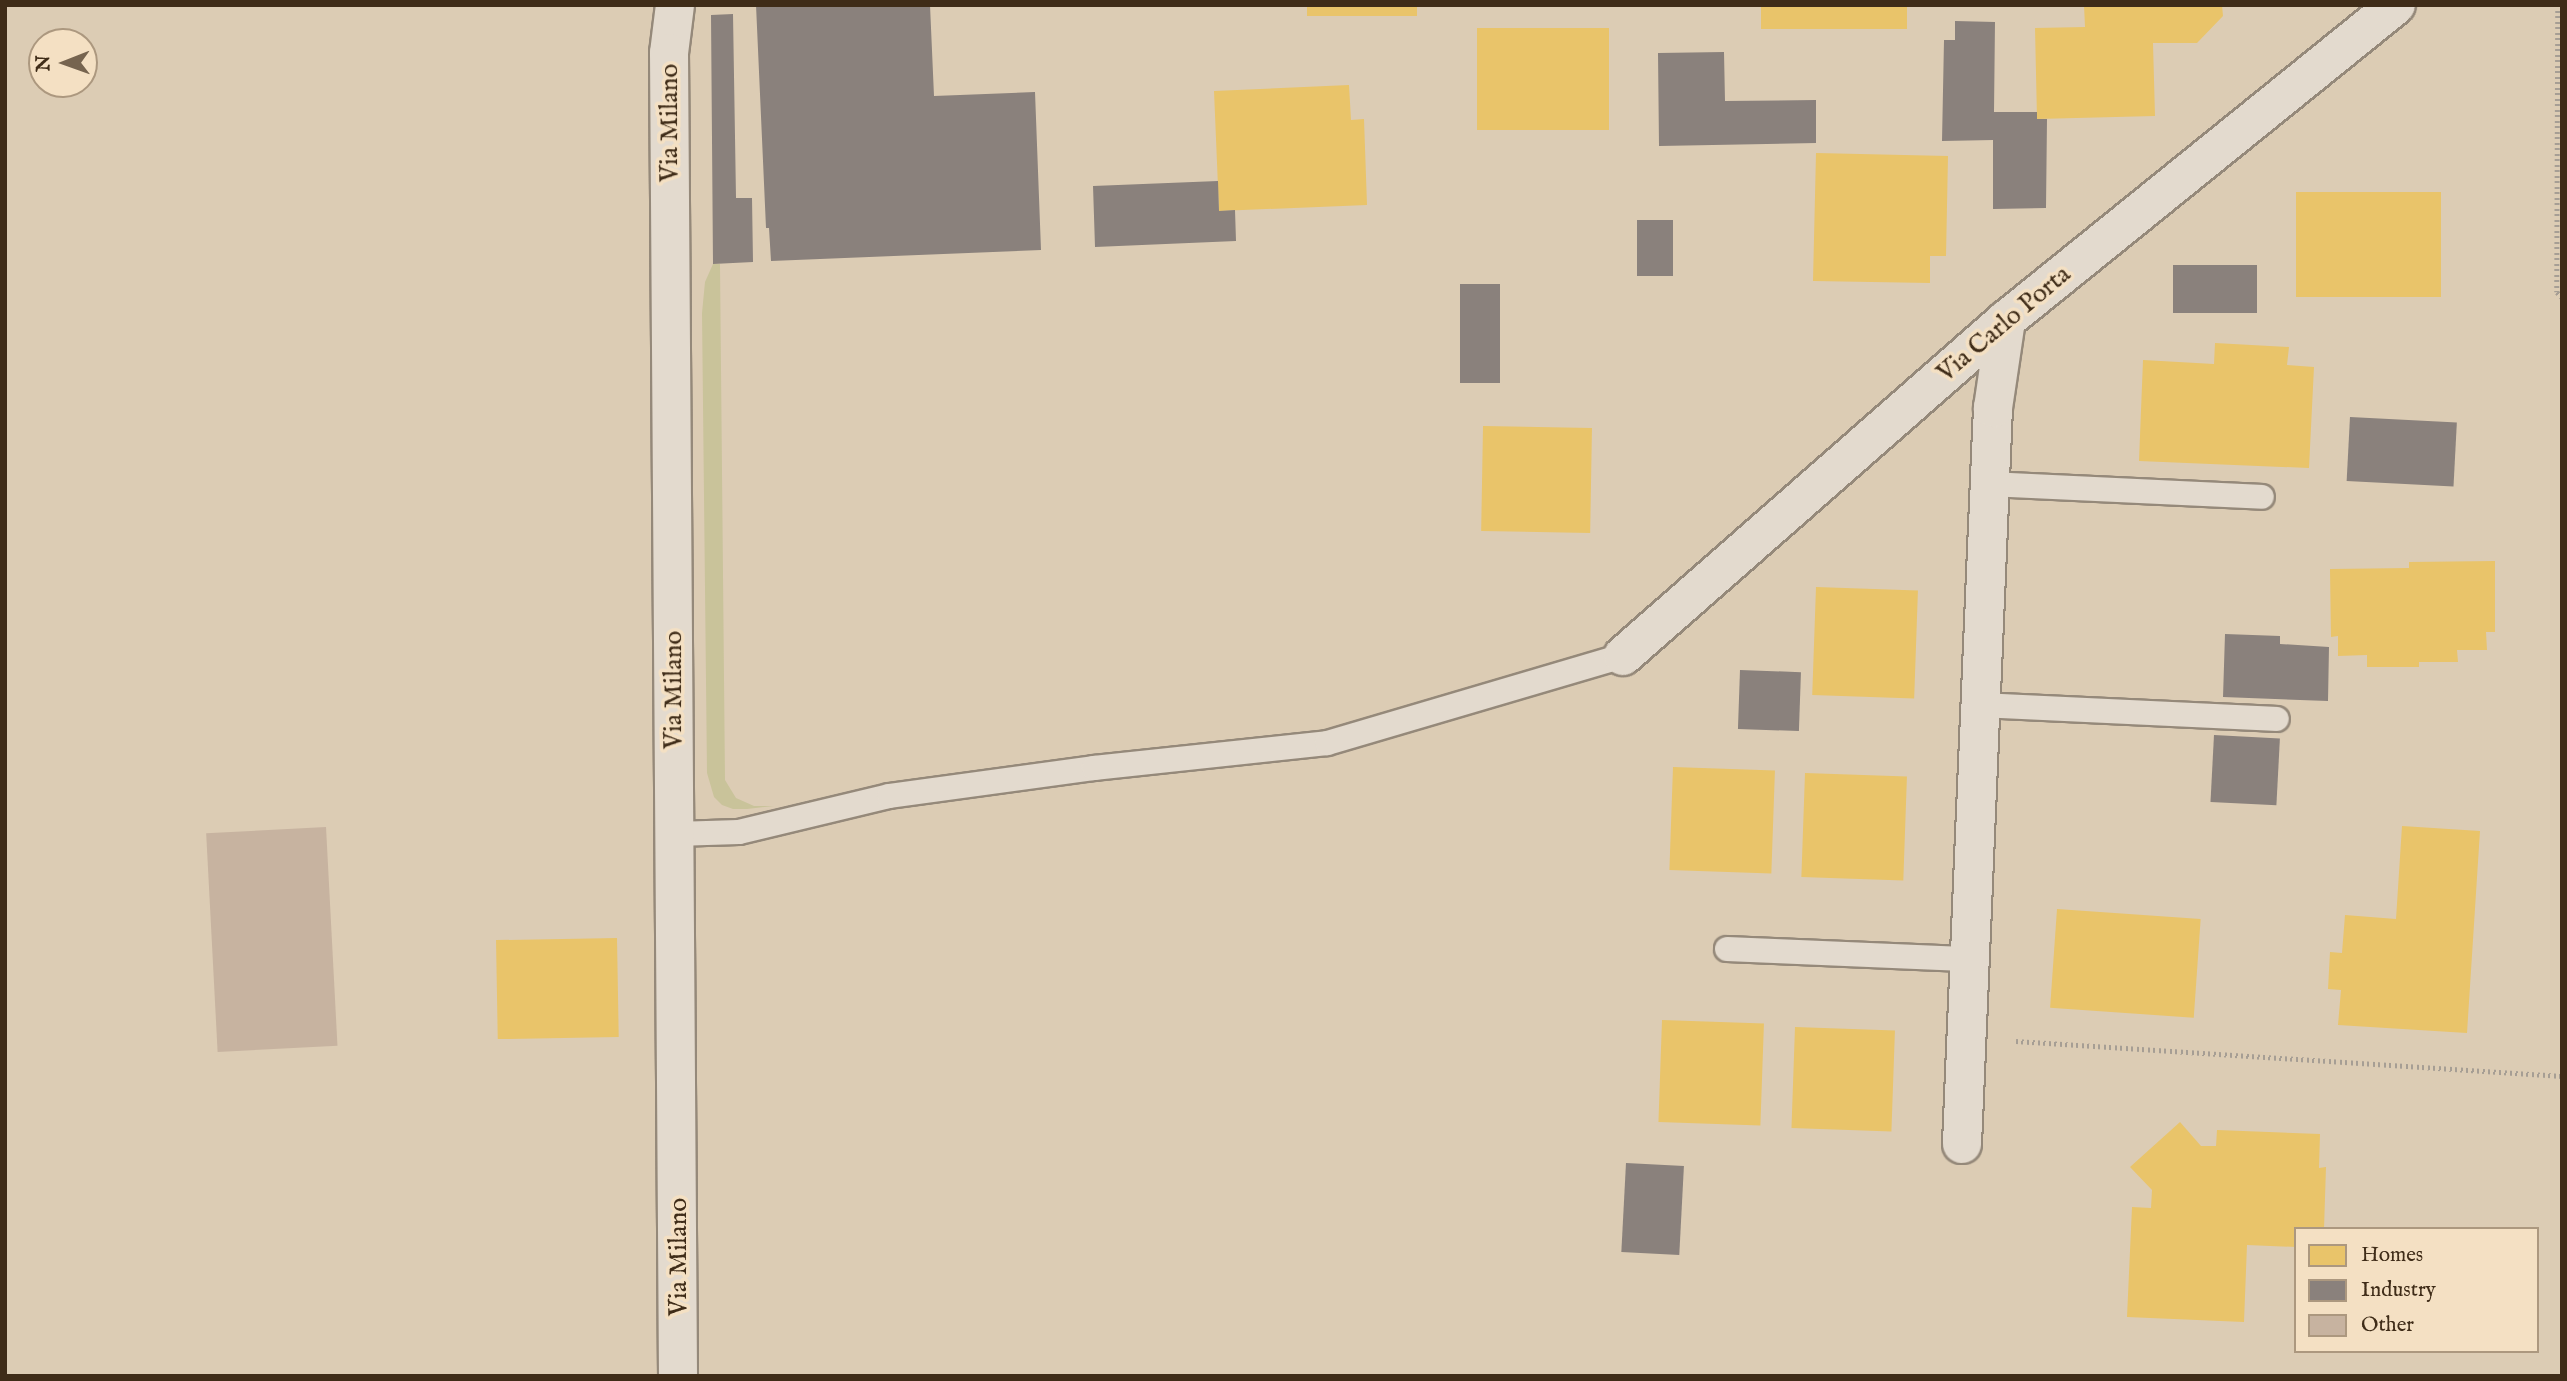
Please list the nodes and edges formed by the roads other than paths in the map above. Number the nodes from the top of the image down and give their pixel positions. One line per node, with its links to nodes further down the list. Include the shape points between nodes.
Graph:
1 (675, 5): 9 (street, Via Milano, via 669,53)
2 (2396, 5): 3 (street, Via Carlo Porta)
3 (2006, 320): 4 (street, via 1993,408); 6 (street, Via Carlo Porta)
4 (1990, 484): 5 (lane); 7 (street)
5 (2262, 497)
6 (1623, 656): 9 (lane, via 1327,743 889,796 739,832)
7 (1981, 705): 8 (lane); 11 (street)
8 (2277, 719)
9 (675, 834): 13 (street, Via Milano)
10 (1727, 949): 11 (lane)
11 (1970, 959): 12 (street)
12 (1962, 1144)
13 (678, 1376)

